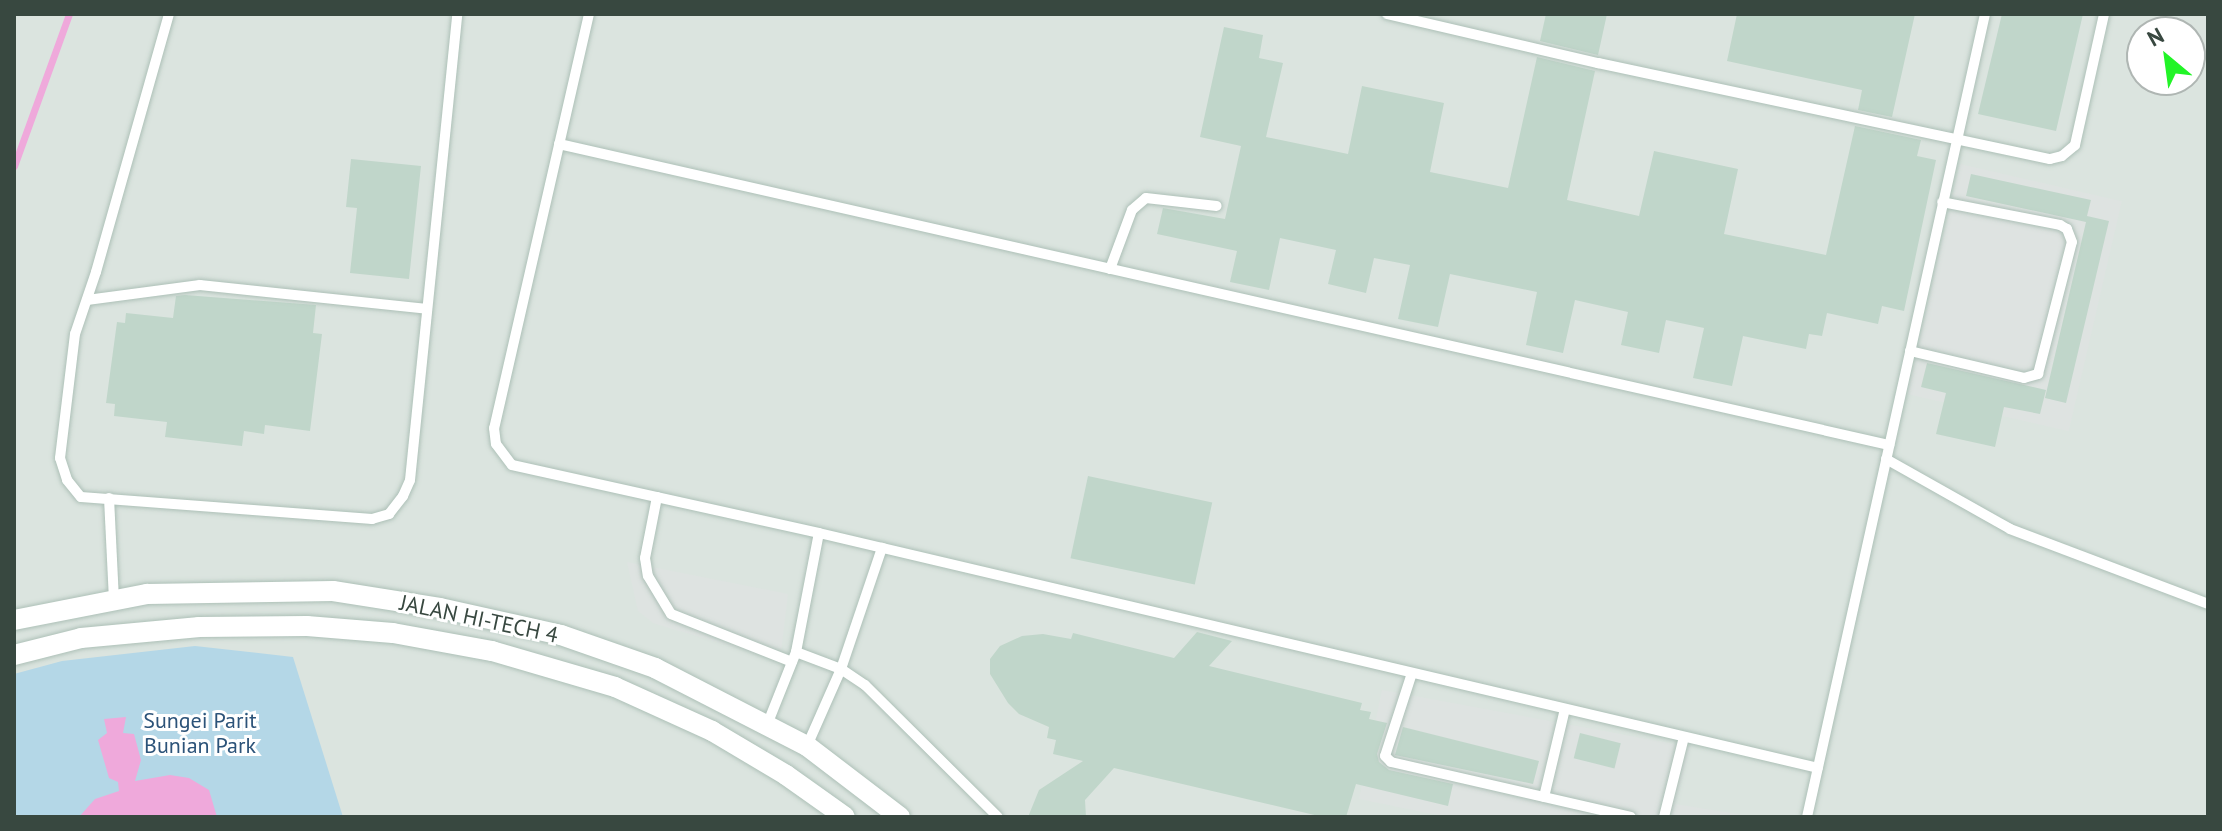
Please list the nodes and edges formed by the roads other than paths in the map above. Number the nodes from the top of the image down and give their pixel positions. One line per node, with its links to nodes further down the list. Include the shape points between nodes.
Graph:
1 (169, 14): 12 (lane)
2 (457, 14): 13 (lane)
3 (589, 14): 8 (lane)
4 (1387, 14): 7 (lane)
5 (1985, 14): 7 (lane)
6 (2104, 14): 7 (lane, via 2075,145 2062,156 2050,159)
7 (1956, 139): 9 (lane)
8 (559, 144): 11 (lane); 17 (lane, via 494,428 496,444 512,465)
9 (1942, 202): 14 (lane); 14 (lane, via 2060,225 2072,242 2038,374 2024,378)
10 (1217, 206): 11 (lane, via 1146,198 1132,210)
11 (1110, 269): 15 (lane)
12 (87, 300): 13 (lane, via 209,286); 18 (lane, via 75,334 60,458 67,480 81,497)
13 (427, 309): 18 (lane, via 410,480 389,514 372,519)
14 (1910, 351): 15 (lane)
15 (1889, 445): 16 (lane)
16 (1886, 459): 22 (lane, via 2010,529); 32 (lane)
17 (657, 497): 19 (lane); 25 (lane, via 645,558 648,576 671,614)
18 (109, 498): 21 (lane)
19 (819, 533): 20 (lane); 25 (lane)
20 (882, 548): 26 (lane); 27 (lane)
21 (114, 600): 23 (street, JALAN HI-TECH 4); 29 (street, JALAN HI-TECH 4, via 147,594 333,591 440,608 561,635 655,668)
22 (2208, 604)
23 (14, 620)
24 (14, 655): 34 (street, JALAN HI-TECH 4, via 81,638 277,626 393,633 492,651 615,687 712,731)
25 (794, 657): 26 (lane); 29 (lane)
26 (841, 669): 31 (lane); 36 (lane, via 865,685)
27 (1412, 673): 28 (lane); 33 (lane, via 1387,758)
28 (1565, 709): 30 (lane); 33 (lane)
29 (767, 725): 31 (street, JALAN HI-TECH 4)
30 (1684, 737): 32 (lane); 38 (lane)
31 (807, 746): 35 (street, JALAN HI-TECH 4)
32 (1818, 768): 39 (lane)
33 (1544, 797): 37 (lane)
34 (845, 817)
35 (900, 817)
36 (998, 817)
37 (1631, 817)
38 (1664, 817)
39 (1807, 817)

